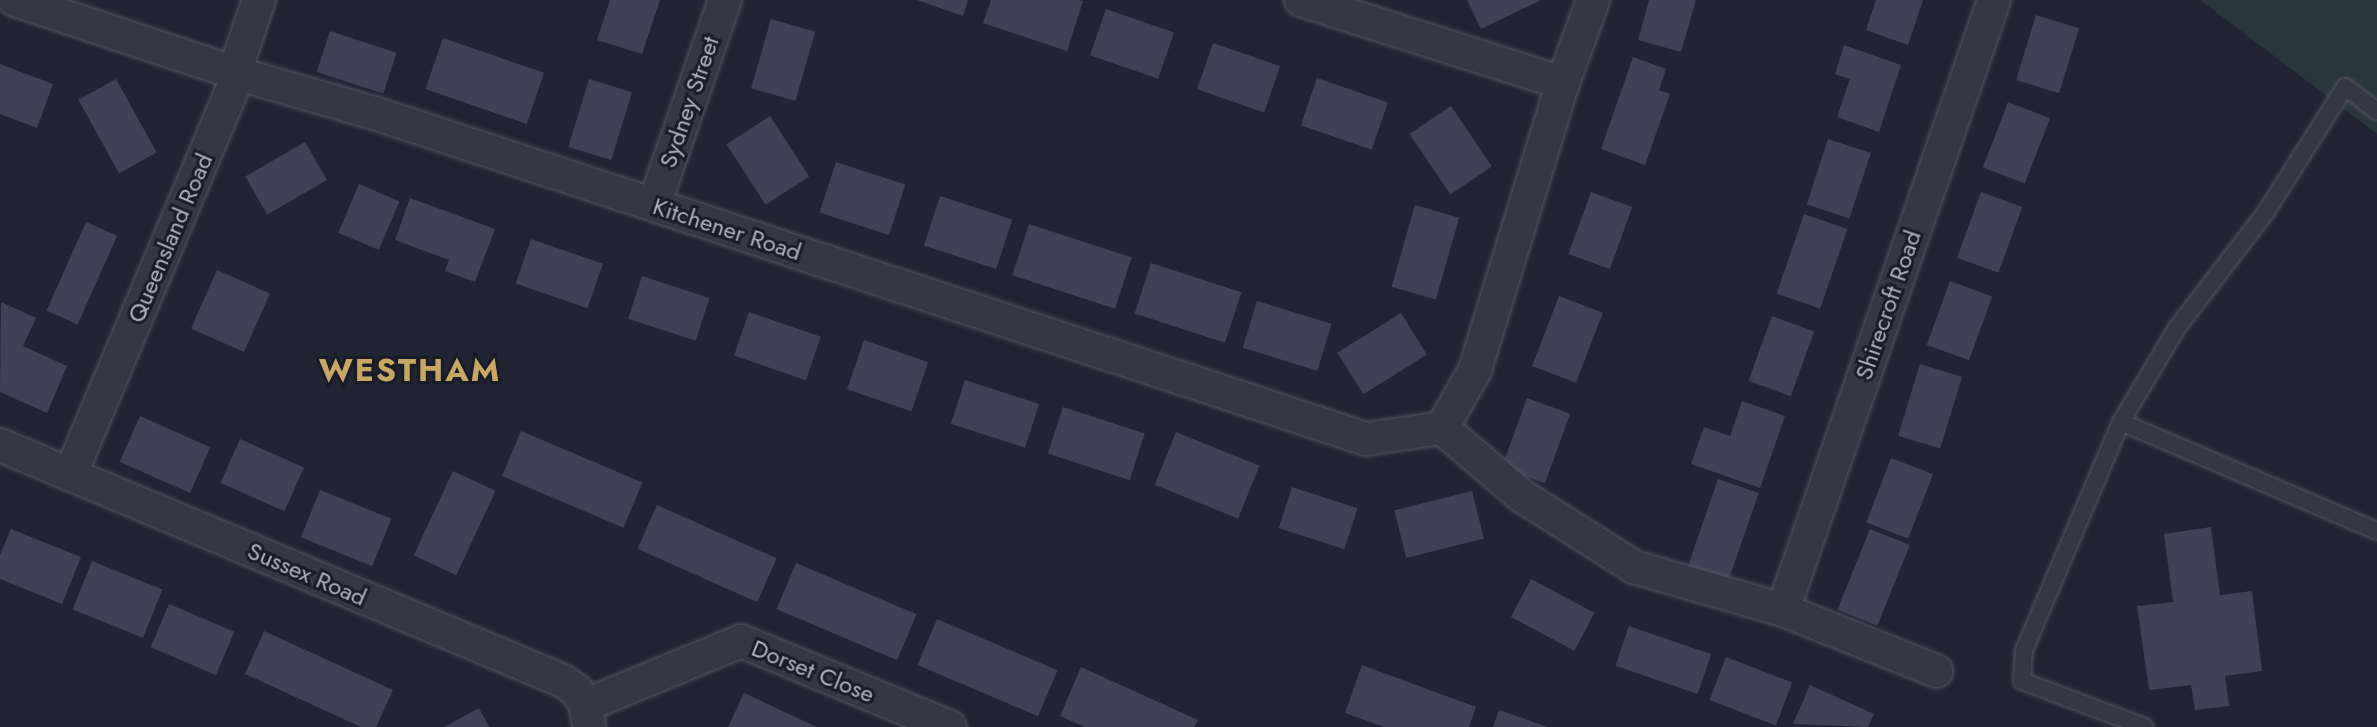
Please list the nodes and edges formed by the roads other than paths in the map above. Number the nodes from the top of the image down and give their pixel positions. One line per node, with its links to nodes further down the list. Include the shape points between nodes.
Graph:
1 (15, 0): 7 (street, Kitchener Road)
2 (259, 0): 7 (street, Queensland Road)
3 (725, 0): 10 (street, Sydney Street)
4 (1301, 0): 8 (street)
5 (1593, 0): 8 (street)
6 (1994, 0): 16 (street, Shirecroft Road)
7 (239, 74): 10 (street, Kitchener Road); 14 (street, Queensland Road)
8 (1563, 83): 12 (street, via 1475,370)
9 (2377, 111): 11 (lane, via 2345,87 2266,212 2177,328)
10 (654, 205): 12 (street, Kitchener Road, via 1366,439)
11 (2121, 422): 15 (lane); 20 (lane, via 2024,651 2022,681)
12 (1442, 428): 16 (street, via 1522,496 1634,567)
13 (0, 445): 14 (street, Sussex Road)
14 (71, 473): 18 (street, Sussex Road, via 563,681 576,690)
15 (2377, 531)
16 (1783, 610): 17 (street)
17 (1936, 671)
18 (588, 716): 19 (street, Dorset Close, via 741,641)
19 (950, 727)
20 (2145, 727)

